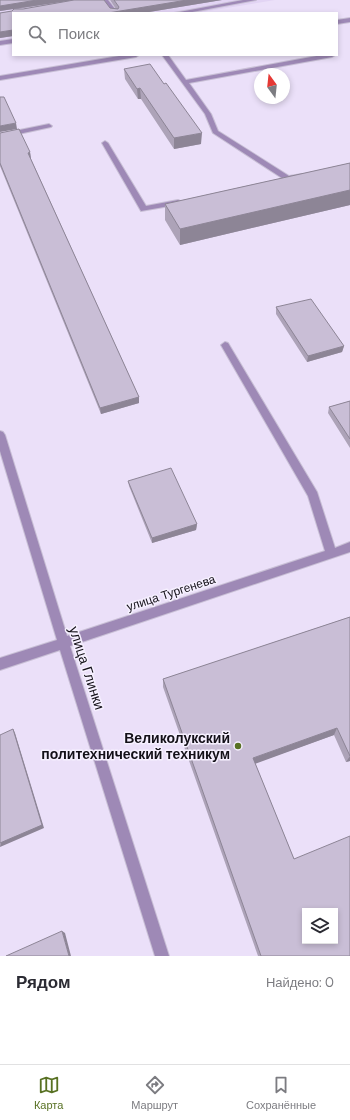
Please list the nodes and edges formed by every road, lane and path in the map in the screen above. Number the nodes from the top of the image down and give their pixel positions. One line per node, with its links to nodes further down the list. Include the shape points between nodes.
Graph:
1 (105, 0): 3 (street)
2 (253, 0): 4 (street)
3 (114, 12)
4 (183, 12)
5 (350, 20): 6 (street)
6 (338, 22)
7 (12, 41): 8 (street)
8 (0, 43)
9 (130, 56): 12 (street)
10 (166, 56): 13 (street)
11 (327, 56): 13 (street)
12 (0, 78)
13 (185, 82): 17 (street, via 208,114 215,132 284,179)
14 (49, 126): 15 (street)
15 (0, 136)
16 (105, 143): 18 (street, via 144,209)
17 (303, 175)
18 (190, 200)
19 (225, 345): 22 (street, via 314,496)
20 (0, 434): 23 (street, улица Глинки)
21 (350, 547): 22 (street, улица Тургенева)
22 (331, 554): 23 (street, улица Тургенева)
23 (63, 642): 24 (street, улица Тургенева); 25 (street, улица Глинки)
24 (0, 664)
25 (162, 956)

